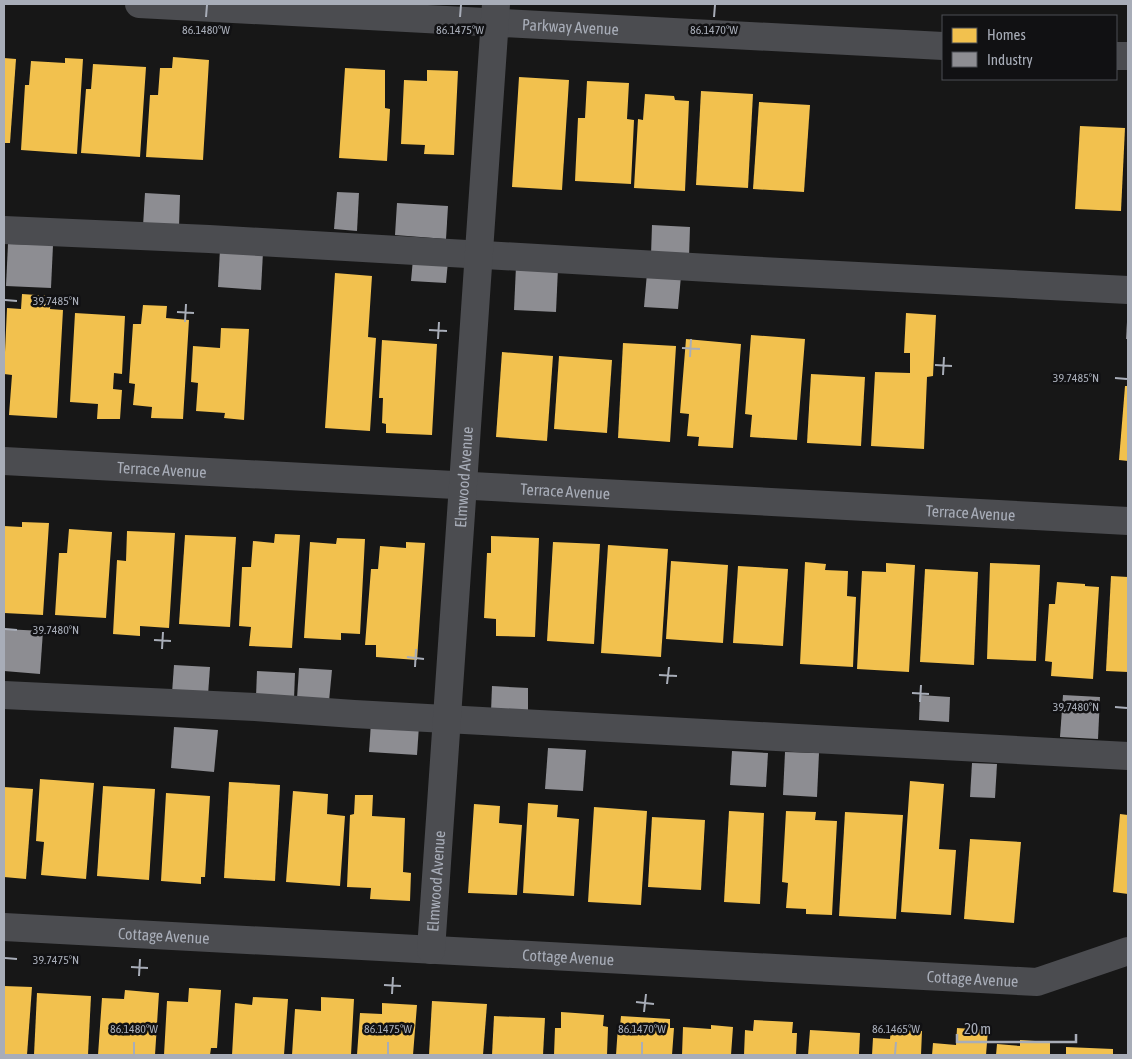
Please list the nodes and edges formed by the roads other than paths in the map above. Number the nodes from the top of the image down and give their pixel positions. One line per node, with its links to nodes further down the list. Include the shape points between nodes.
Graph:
1 (139, 4): 2 (street, Parkway Avenue)
2 (495, 13): 3 (street, Parkway Avenue); 5 (street, Elmwood Avenue)
3 (942, 46)
4 (4, 230): 5 (street)
5 (478, 254): 6 (street); 8 (street, Elmwood Avenue)
6 (1128, 290)
7 (4, 461): 8 (street, Terrace Avenue)
8 (463, 486): 9 (street, Terrace Avenue); 11 (street, Elmwood Avenue)
9 (1128, 521)
10 (4, 695): 11 (street)
11 (447, 719): 12 (street); 14 (street, Elmwood Avenue)
12 (1128, 756)
13 (4, 927): 14 (street, Cottage Avenue)
14 (431, 950): 15 (street, Cottage Avenue, via 1037,982)
15 (1128, 950)

